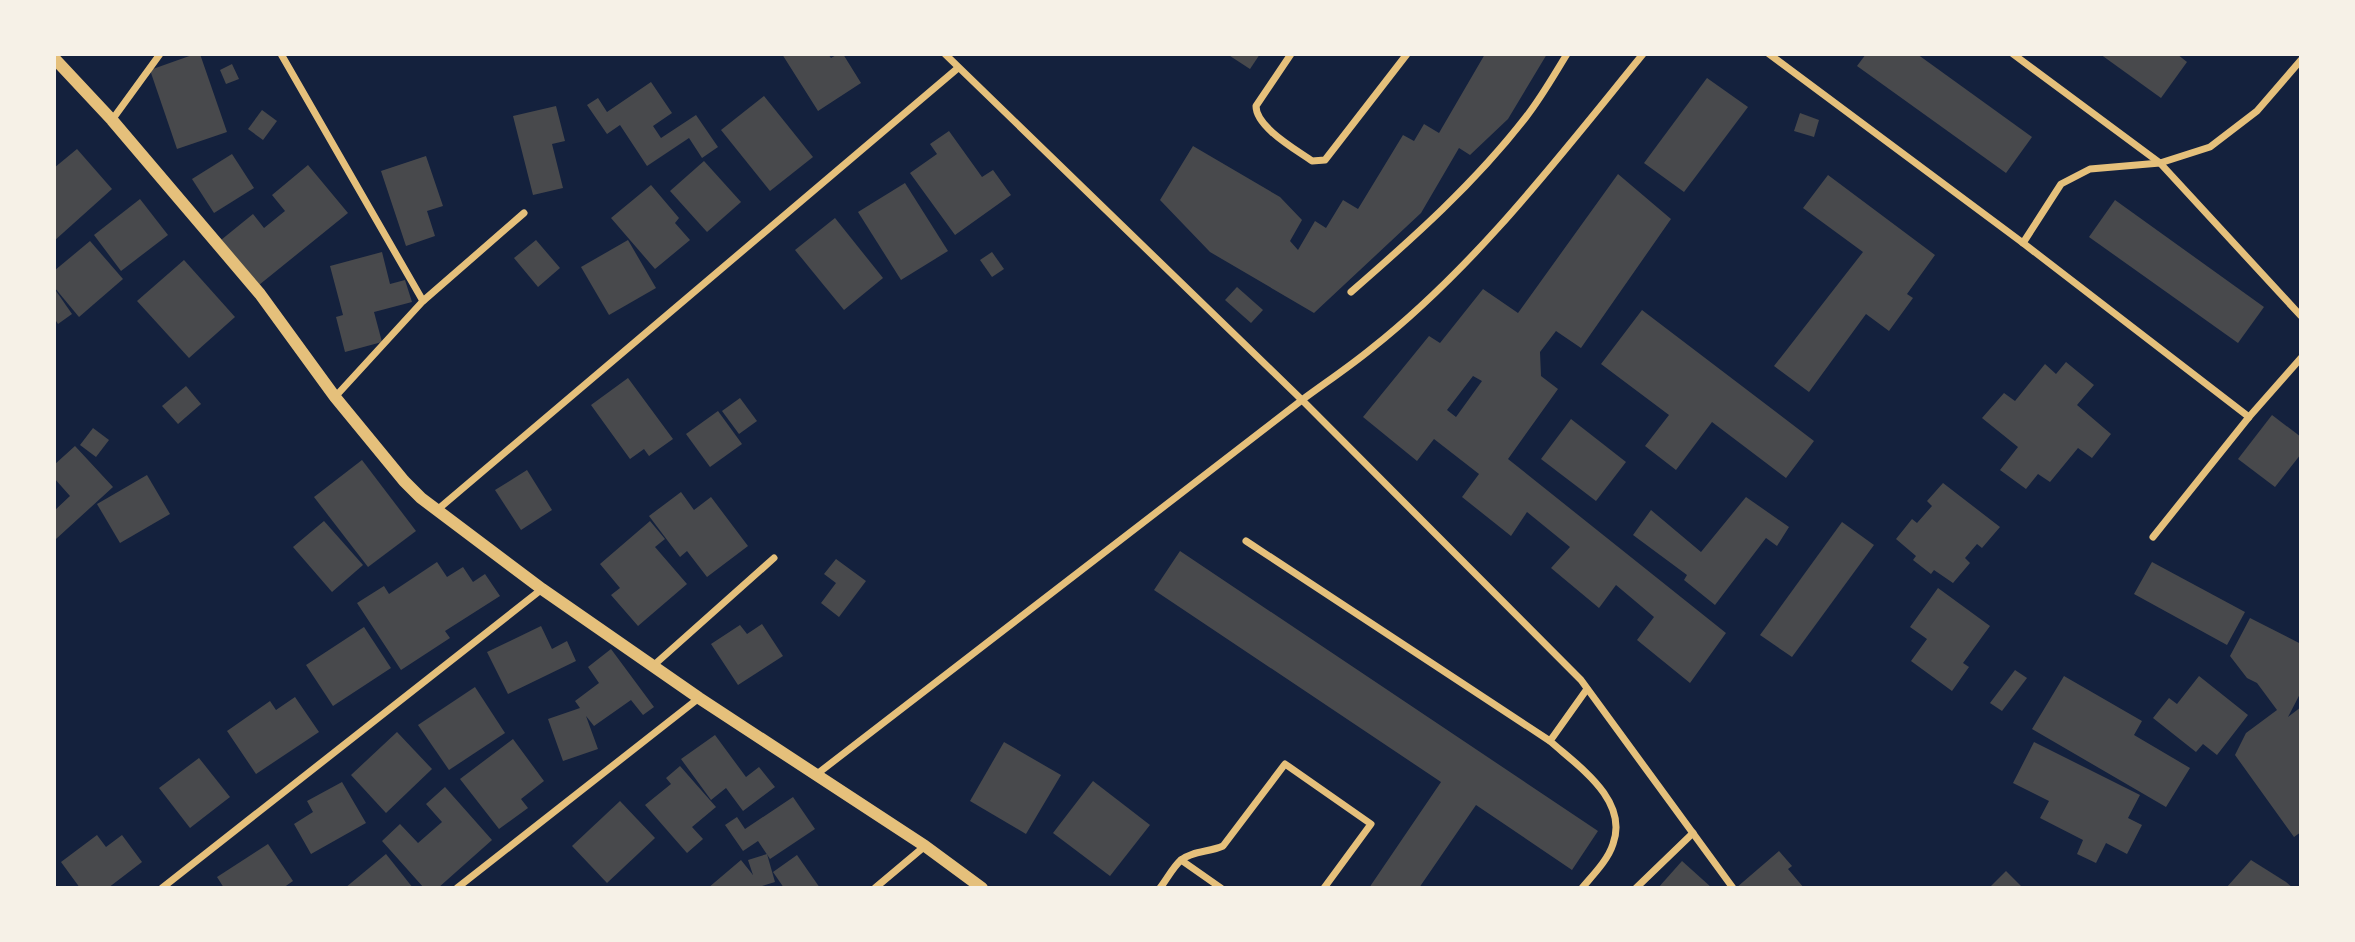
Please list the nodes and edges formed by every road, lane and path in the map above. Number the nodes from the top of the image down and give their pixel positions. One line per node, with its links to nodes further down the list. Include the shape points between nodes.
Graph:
1 (160, 54): 13 (street)
2 (281, 54): 18 (street)
3 (945, 54): 12 (street)
4 (1291, 54): 5 (street, via 1256,106 1256,115 1312,161 1321,161)
5 (1406, 54)
6 (1567, 54): 17 (street, via 1527,117 1467,184)
7 (1643, 54): 22 (street, via 1489,238 1372,349)
8 (1769, 54): 16 (street)
9 (2013, 54): 14 (street)
10 (54, 58): 13 (street)
11 (2301, 60): 14 (street, via 2257,111 2210,147)
12 (958, 68): 22 (street); 24 (street)
13 (112, 120): 21 (street, via 260,294)
14 (2160, 163): 16 (street, via 2090,169 2061,184); 19 (street)
15 (524, 213): 18 (street)
16 (2023, 243): 23 (street)
17 (1351, 292)
18 (423, 301): 21 (street)
19 (2301, 316)
20 (2301, 358): 23 (street)
21 (335, 397): 24 (street, via 404,481)
22 (1302, 400): 30 (street); 33 (street)
23 (2249, 417): 25 (street)
24 (436, 511): 28 (street)
25 (2153, 537)
26 (1246, 541): 32 (street)
27 (774, 558): 29 (street)
28 (542, 589): 29 (street); 37 (street)
29 (653, 665): 31 (street)
30 (1587, 688): 32 (street); 34 (street)
31 (699, 698): 33 (street); 38 (street)
32 (1550, 741): 44 (street, via 1601,789 1614,807 1618,825 1613,846)
33 (817, 774): 35 (street)
34 (1693, 833): 45 (street); 46 (street)
35 (925, 846): 39 (street); 40 (street)
36 (1181, 860): 41 (street); 42 (street); 43 (street, via 1223,846 1285,764 1371,824)
37 (162, 888)
38 (457, 888)
39 (875, 888)
40 (982, 888)
41 (1160, 888)
42 (1221, 888)
43 (1324, 888)
44 (1582, 888)
45 (1636, 888)
46 (1733, 888)

